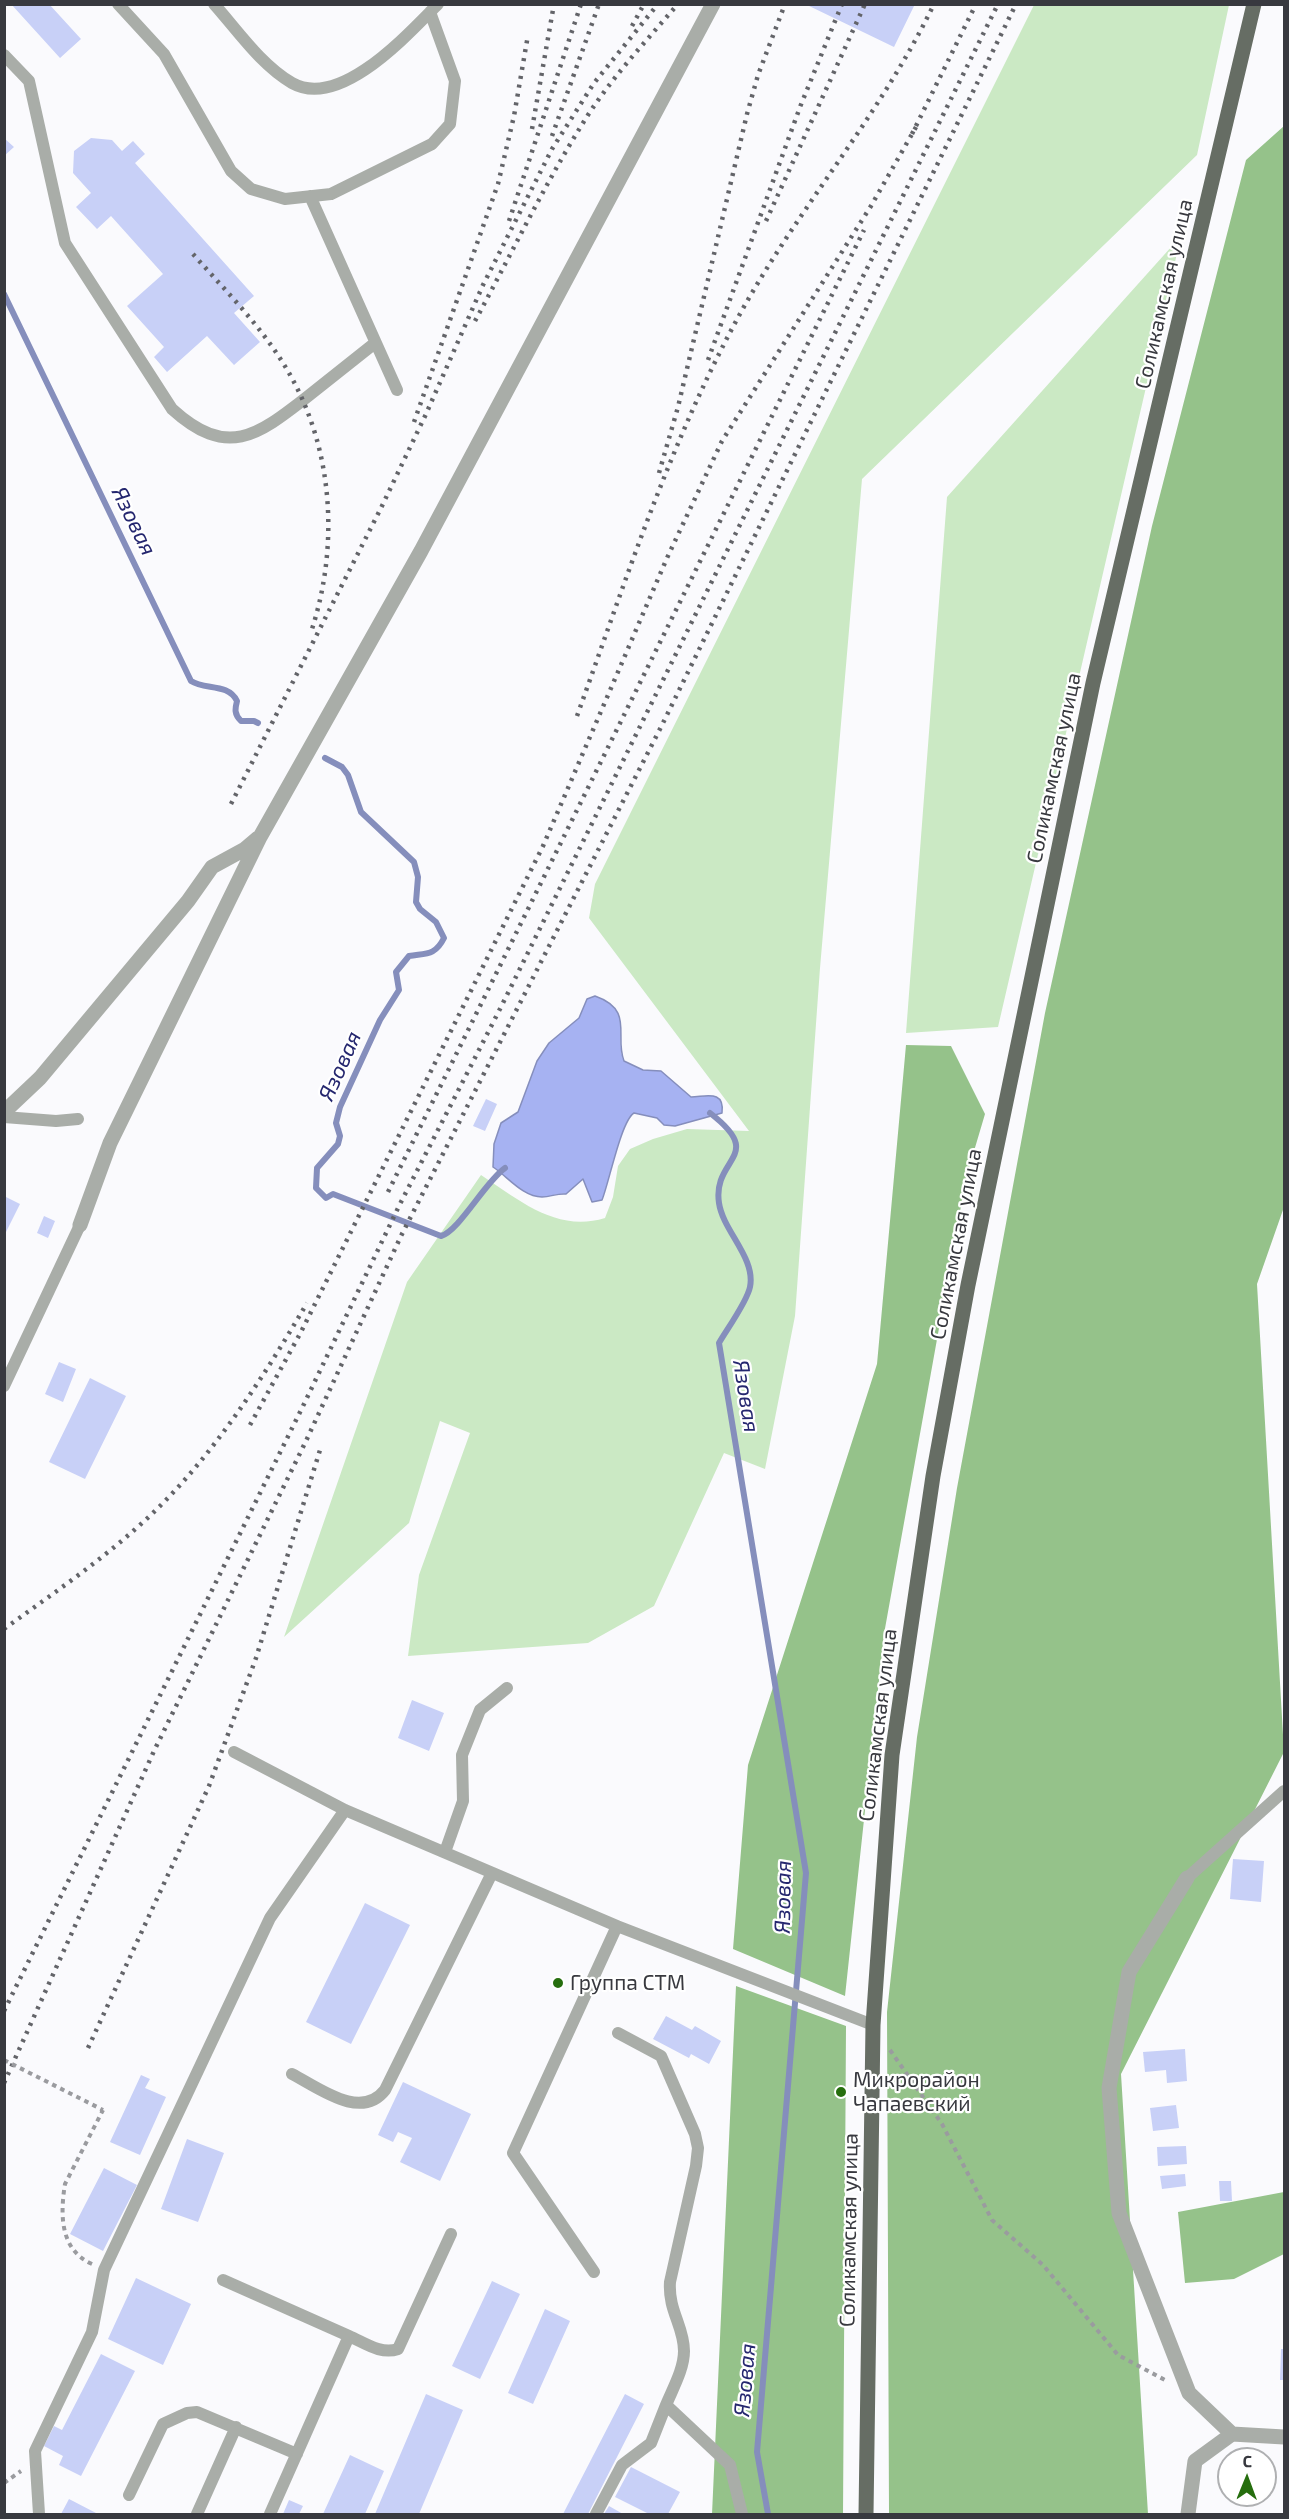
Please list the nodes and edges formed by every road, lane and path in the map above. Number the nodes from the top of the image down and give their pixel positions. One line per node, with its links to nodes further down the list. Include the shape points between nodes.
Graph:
1 (118, 4): 7 (lane, via 164,54 231,171 251,189 285,199)
2 (214, 4): 5 (lane, via 271,67 295,84 309,88 345,82 366,70)
3 (713, 4): 10 (street, via 421,551)
4 (1254, 4): 24 (main road, Соликамская улица, via 1093,683 966,1297 933,1476 892,1755)
5 (434, 8): 7 (lane, via 455,81 450,124 432,144 331,194)
6 (4, 55): 8 (lane, via 29,81 65,243 172,409 191,427 214,436 238,438 266,428)
7 (310, 196): 8 (lane)
8 (375, 343): 9 (lane)
9 (397, 390)
10 (260, 837): 11 (street, via 212,867 62,1052); 14 (street, via 110,1143)
11 (4, 1112)
12 (4, 1117): 13 (lane)
13 (78, 1119)
14 (80, 1225): 15 (lane)
15 (4, 1386)
16 (507, 1688): 20 (lane, via 480,1710 462,1755 463,1801)
17 (234, 1752): 19 (lane)
18 (1284, 1791): 22 (lane)
19 (345, 1810): 20 (lane); 29 (lane, via 270,1918)
20 (445, 1852): 21 (lane)
21 (492, 1873): 23 (lane); 27 (lane, via 385,2090 376,2101 362,2105 348,2102)
22 (1187, 1878): 33 (street, via 1129,1972 1109,2088 1119,2213)
23 (617, 1926): 24 (lane); 30 (lane, via 513,2153)
24 (873, 2025): 33 (path, via 942,2124 992,2220 1042,2265 1118,2355); 45 (main road, Соликамская улица)
25 (618, 2033): 34 (lane, via 661,2056 698,2148 670,2282 669,2299 684,2351)
26 (4, 2060): 29 (path, bridge, via 103,2110 65,2184 62,2212 64,2233 79,2258)
27 (292, 2074)
28 (451, 2234): 32 (lane, via 398,2349 380,2350)
29 (104, 2270): 40 (lane, via 92,2332 35,2451)
30 (594, 2272)
31 (223, 2280): 32 (lane)
32 (349, 2336): 38 (lane)
33 (1189, 2393): 36 (street)
34 (666, 2405): 43 (lane, via 651,2443 622,2465); 44 (lane, via 730,2465)
35 (236, 2427): 38 (lane); 39 (lane, via 197,2412 163,2424); 41 (lane)
36 (1232, 2434): 37 (street); 46 (street, via 1196,2461)
37 (1284, 2437)
38 (297, 2454): 42 (lane)
39 (129, 2495)
40 (39, 2514)
41 (197, 2514)
42 (270, 2514)
43 (596, 2514)
44 (742, 2514)
45 (866, 2514)
46 (1188, 2514)

